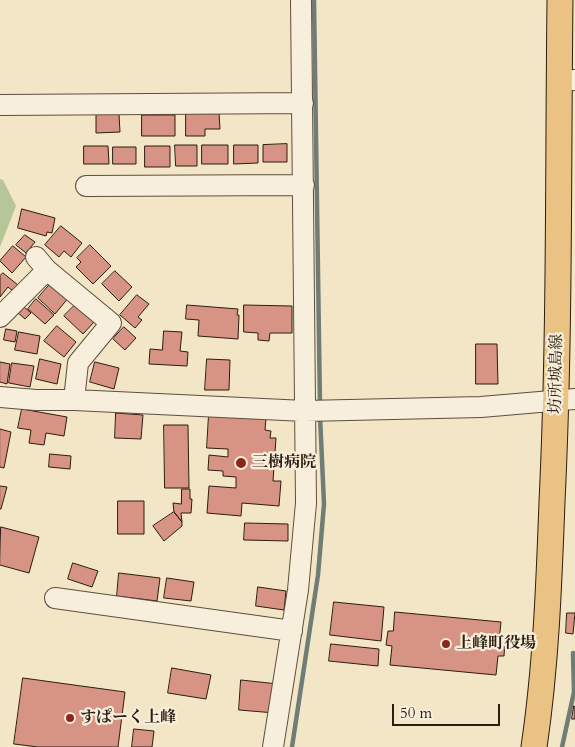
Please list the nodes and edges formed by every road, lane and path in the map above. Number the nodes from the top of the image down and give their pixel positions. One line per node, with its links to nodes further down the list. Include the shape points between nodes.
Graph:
1 (301, 0): 4 (street)
2 (560, 0): 3 (main road, 坊所城島線)
3 (567, 80): 11 (main road, 坊所城島線)
4 (303, 102): 5 (street); 6 (street)
5 (0, 105)
6 (304, 185): 7 (street); 12 (street)
7 (86, 186)
8 (0, 317): 10 (street, via 42,263 110,323 78,363)
9 (0, 397): 10 (street)
10 (74, 400): 12 (street)
11 (566, 400): 12 (street, via 481,406); 16 (main road, 坊所城島線)
12 (305, 410): 14 (street, via 306,503)
13 (55, 598): 14 (street)
14 (292, 631): 15 (street)
15 (273, 747)
16 (534, 747)

